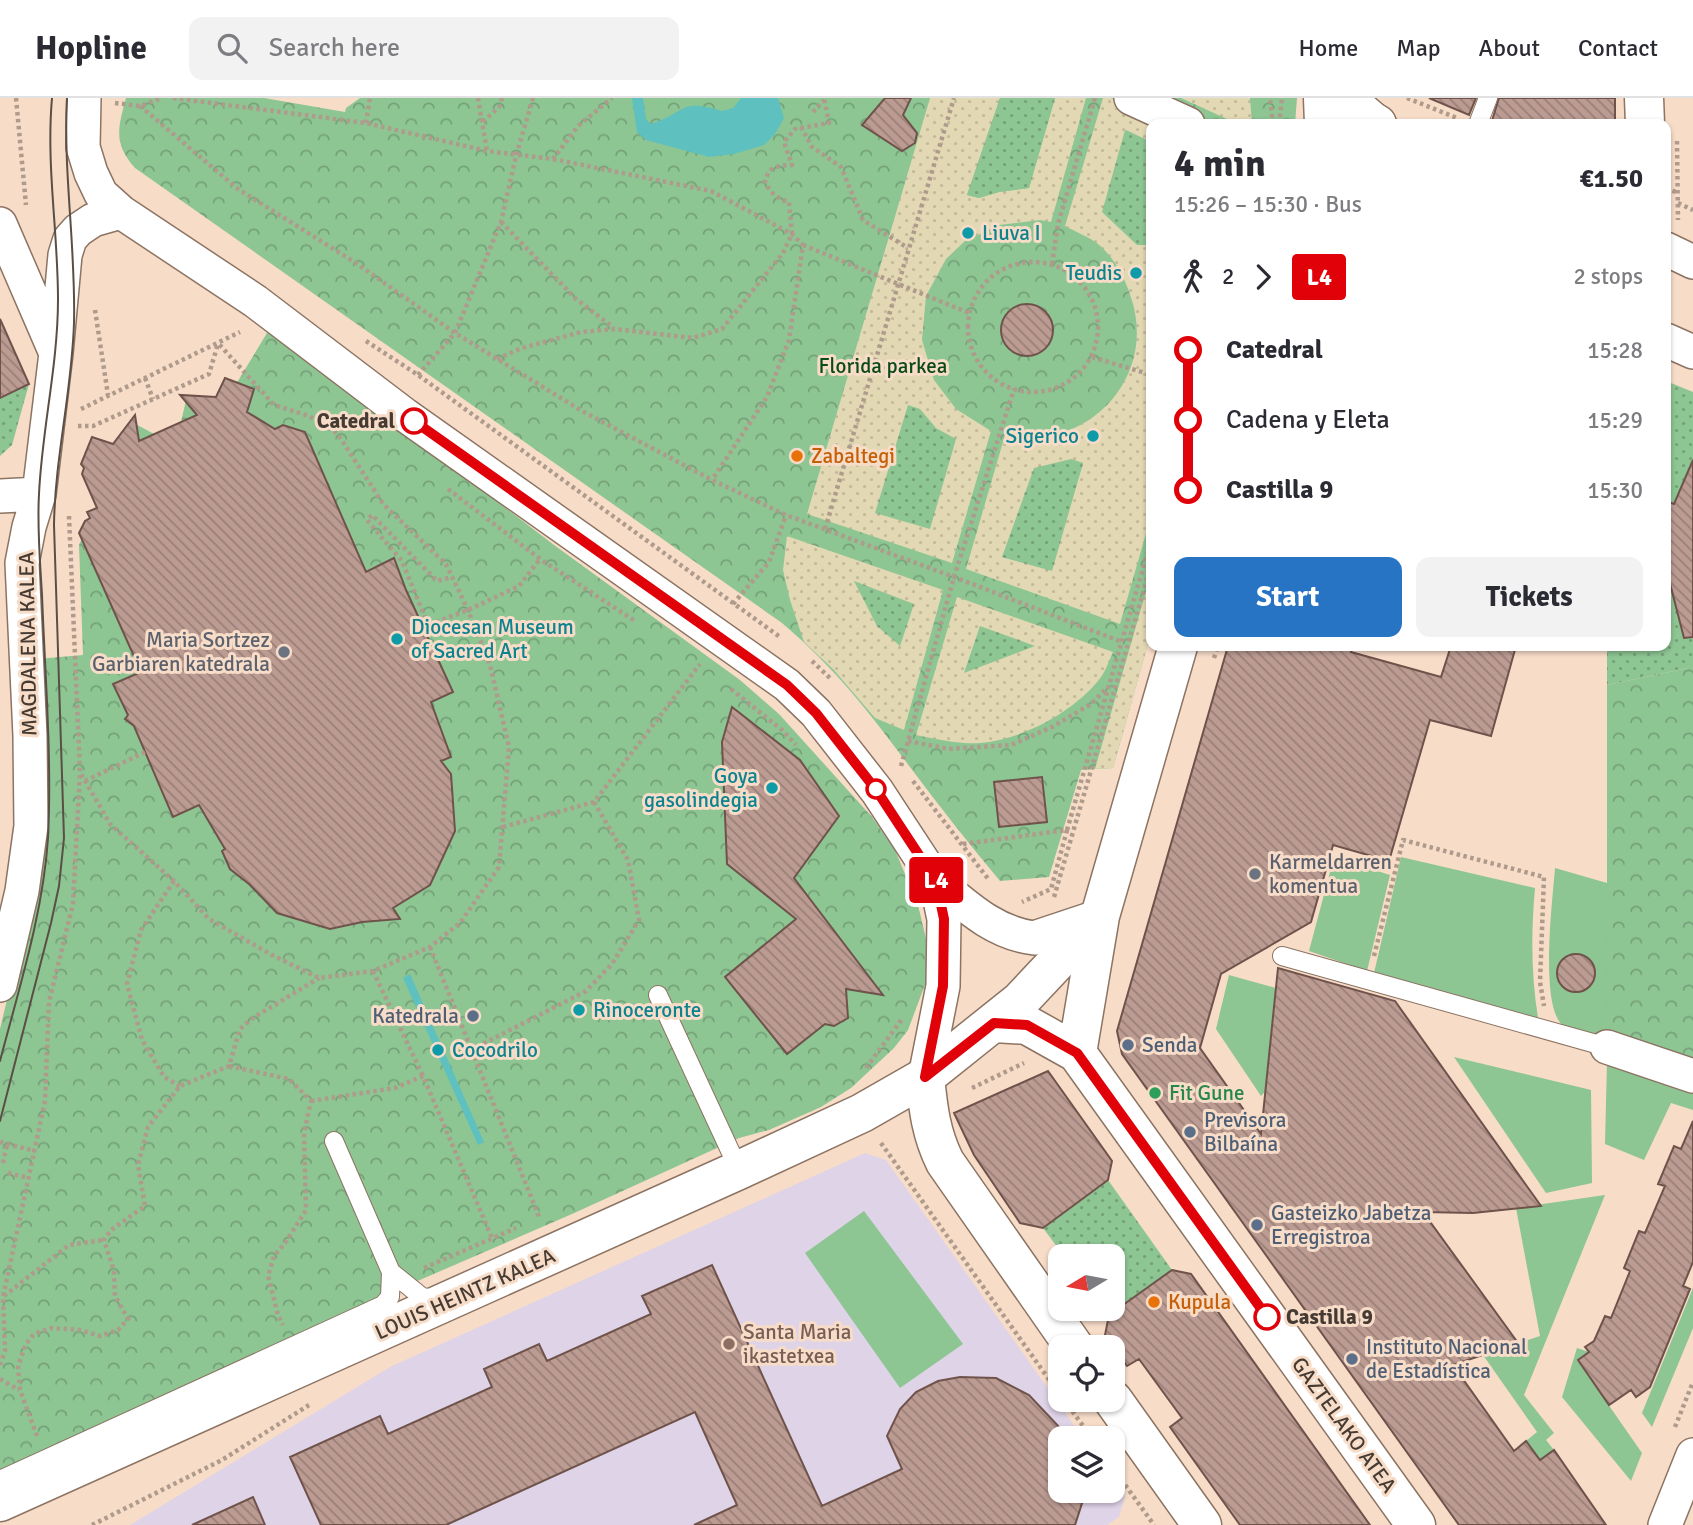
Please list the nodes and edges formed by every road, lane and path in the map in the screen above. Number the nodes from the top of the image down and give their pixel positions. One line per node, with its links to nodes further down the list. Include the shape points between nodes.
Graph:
1 (16, 98): 39 (path)
2 (84, 98): 37 (street, via 83,147 91,173)
3 (162, 98): 50 (path, via 140,106 238,189 356,263)
4 (173, 98): 28 (path)
5 (370, 98): 28 (path)
6 (478, 98): 29 (path)
7 (502, 98): 29 (path)
8 (533, 98): 32 (path)
9 (612, 98): 33 (path, via 578,126)
10 (954, 98): 43 (path)
11 (1095, 98): 46 (path, via 1058,224)
12 (1131, 98): 21 (street)
13 (1270, 98): 22 (path)
14 (1282, 98): 23 (path)
15 (1323, 98): 24 (main road)
16 (1407, 98): 25 (path)
17 (1488, 98): 26 (lane)
18 (1644, 98): 27 (main road)
19 (824, 99): 20 (path); 30 (path, via 829,123)
20 (813, 112)
21 (1177, 119)
22 (1271, 119)
23 (1280, 119)
24 (1324, 119)
25 (1462, 119)
26 (1472, 119)
27 (1654, 119)
28 (366, 122): 31 (path)
29 (482, 123): 31 (path)
30 (801, 127): 41 (path, via 784,142 792,165 774,166 765,182 781,200 790,199); 43 (path, via 812,147 841,167 863,220)
31 (487, 151): 32 (path)
32 (516, 156): 33 (path); 40 (path)
33 (553, 159): 41 (path, via 711,191)
34 (1671, 168): 36 (path)
35 (1671, 190): 36 (path)
36 (1678, 193): 38 (path, via 1678,203)
37 (111, 203): 54 (street, MAGDALENA KALEA, via 70,239); 79 (street, via 255,301 405,415)
38 (1693, 210)
39 (14, 221): 54 (street)
40 (501, 222): 49 (path, via 576,299); 50 (path)
41 (792, 234): 42 (path); 49 (path, via 783,253 722,329 693,338)
42 (803, 245): 47 (path); 66 (path, via 789,340 768,397)
43 (908, 248): 47 (path)
44 (1671, 251): 45 (street)
45 (1693, 262)
46 (1052, 264): 48 (path, via 1017,263 1000,271 981,289); 55 (path, via 1072,274 1093,302 1098,335)
47 (898, 283): 48 (path); 71 (path)
48 (970, 313): 60 (path, via 972,351 982,368)
49 (615, 329): 56 (path, via 581,332)
50 (454, 333): 56 (path); 58 (path)
51 (1671, 342): 53 (street)
52 (218, 343): 59 (path); 61 (path, via 209,374); 73 (path, via 274,405 309,416 337,433 384,505 446,564)
53 (1693, 352)
54 (56, 353): 67 (street, MAGDALENA KALEA)
55 (1092, 357): 57 (path); 60 (path, via 1067,383 1050,390)
56 (496, 359): 66 (path)
57 (1146, 372)
58 (418, 375)
59 (145, 378): 61 (path); 62 (path)
60 (1014, 389): 74 (path)
61 (153, 399): 64 (path, via 93,426)
62 (77, 411)
63 (76, 418): 65 (path)
64 (82, 426)
65 (75, 438)
66 (712, 480): 70 (path)
67 (39, 494): 68 (street); 77 (street, MAGDALENA KALEA)
68 (0, 496)
69 (69, 511): 90 (path)
70 (786, 515): 71 (path); 79 (path, via 769,562 734,602)
71 (825, 529): 74 (path)
72 (1146, 558): 80 (path)
73 (452, 577): 76 (path); 76 (path, via 437,580 372,514 367,520 402,561 426,626)
74 (954, 577): 80 (path); 86 (path)
75 (1146, 583): 100 (path, via 1055,895)
76 (468, 610): 78 (path, via 519,586 540,559); 93 (path, via 490,665 509,747)
77 (11, 612): 106 (street, MAGDALENA KALEA, via 30,736 31,826 22,891)
78 (643, 627)
79 (716, 635): 83 (path); 97 (street, via 787,685 816,713 877,791)
80 (1122, 642): 85 (path)
81 (1177, 651): 99 (main road)
82 (689, 657): 83 (path)
83 (700, 664): 92 (path)
84 (721, 681): 87 (path)
85 (1110, 684): 86 (path, via 1091,705 1011,745 949,749); 94 (path)
86 (908, 741): 89 (path)
87 (799, 748)
88 (145, 752): 91 (path)
89 (901, 766)
90 (80, 772): 91 (path); 125 (path, via 73,904 49,1002 45,1101)
91 (85, 781): 96 (path, via 110,824)
92 (594, 802): 93 (path); 112 (path, via 628,860 639,920 612,964 586,991)
93 (503, 827): 101 (path, via 499,867 460,923)
94 (1067, 830)
95 (962, 844): 98 (path)
96 (174, 881): 104 (path, via 209,919); 119 (path, via 141,930 127,984 142,1040 164,1077)
97 (936, 881): 100 (street, via 978,916 1008,932); 118 (street, via 944,919 944,974)
98 (996, 889)
99 (1100, 916): 100 (street); 109 (main road, LOUIS HEINTZ KALEA); 113 (main road)
100 (1034, 938)
101 (430, 947): 103 (path); 112 (path)
102 (1282, 956): 105 (lane)
103 (373, 971): 104 (path); 116 (path)
104 (319, 978): 114 (path, via 240,1029)
105 (1368, 981): 110 (lane); 110 (path, via 1403,840 1544,877 1540,982)
106 (0, 985)
107 (658, 995): 127 (lane)
108 (904, 1016): 115 (path)
109 (994, 1023): 113 (main road, GAZTELAKO ATEA, via 1027,1025); 118 (main road, LOUIS HEINTZ KALEA)
110 (1549, 1031): 111 (lane)
111 (1607, 1047): 117 (street)
112 (471, 1050): 130 (path)
113 (1077, 1053): 149 (main road, GAZTELAKO ATEA)
114 (229, 1066): 119 (path); 120 (path, via 289,1079)
115 (860, 1072)
116 (423, 1076): 120 (path, via 395,1087); 131 (path)
117 (1693, 1076)
118 (925, 1077): 127 (main road, LOUIS HEINTZ KALEA, via 862,1113); 137 (main road, via 934,1140 945,1162)
119 (180, 1086): 132 (path, via 148,1127 138,1165 145,1206)
120 (311, 1101): 136 (path, via 304,1133 306,1210 274,1256 268,1276)
121 (875, 1136): 139 (path)
122 (334, 1141): 133 (lane)
123 (0, 1142): 124 (path)
124 (7, 1144): 125 (path); 126 (path)
125 (34, 1151): 129 (path)
126 (3, 1163)
127 (739, 1170): 135 (main road, LOUIS HEINTZ KALEA)
128 (8, 1173): 129 (path)
129 (29, 1178): 134 (path)
130 (540, 1219)
131 (492, 1238)
132 (104, 1240): 134 (path, via 69,1245); 141 (path, via 114,1271 115,1296 128,1319 118,1330 100,1336 51,1328 34,1334 18,1366)
133 (391, 1272): 135 (lane, via 422,1297); 146 (lane, via 390,1297 383,1305)
134 (4, 1297): 138 (path, via 5,1351)
135 (446, 1302): 147 (main road, LOUIS HEINTZ KALEA)
136 (286, 1330)
137 (1066, 1335)
138 (0, 1365)
139 (1048, 1378)
140 (0, 1380): 141 (path)
141 (20, 1390): 143 (path)
142 (1119, 1412): 148 (main road)
143 (40, 1443)
144 (1693, 1455): 150 (street)
145 (1125, 1479): 148 (path)
146 (0, 1480)
147 (0, 1502)
148 (1174, 1524)
149 (1416, 1525)
150 (1665, 1525)

